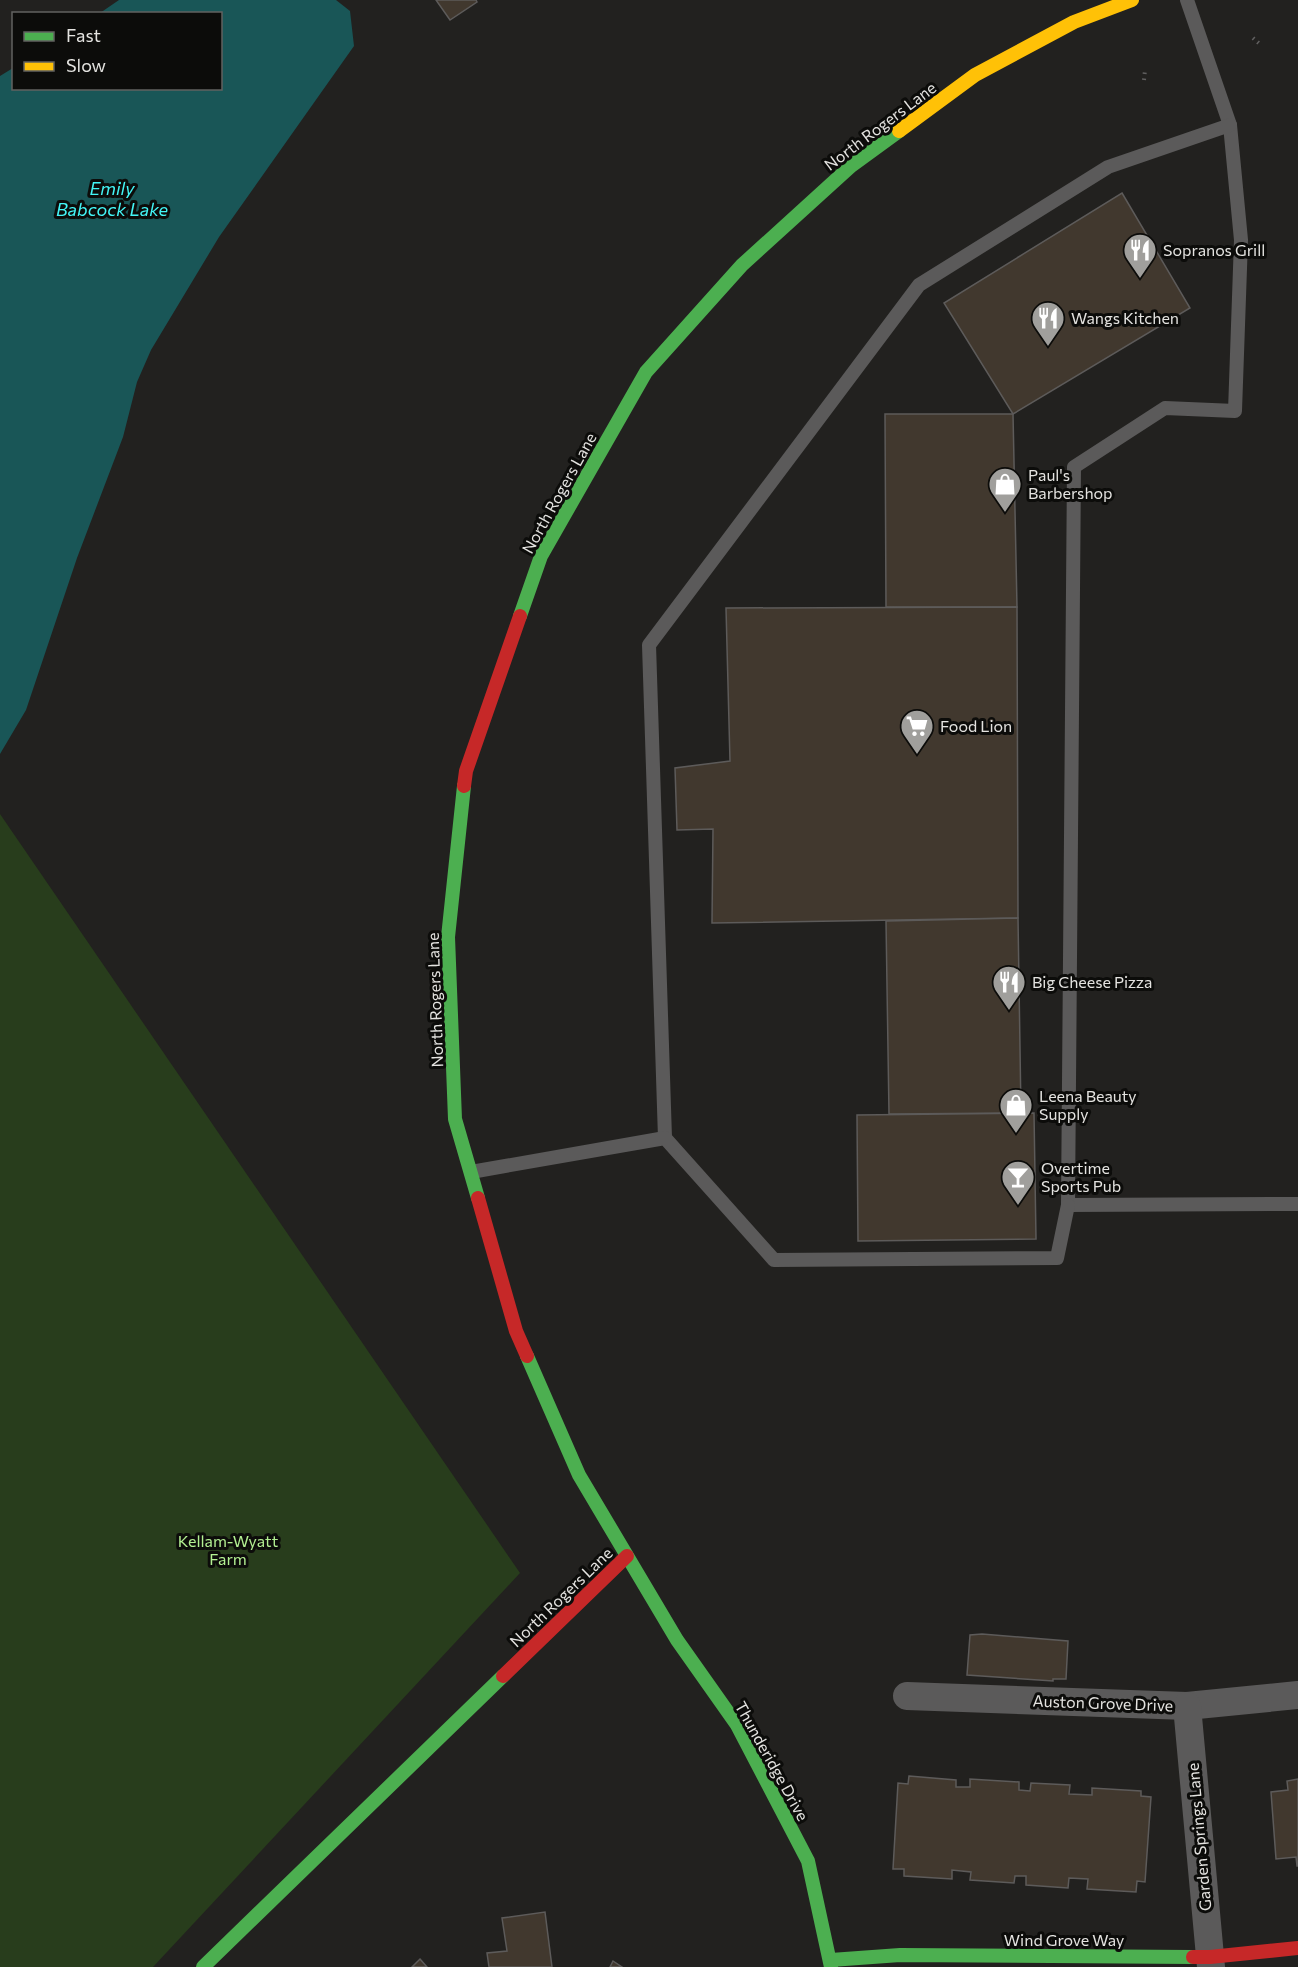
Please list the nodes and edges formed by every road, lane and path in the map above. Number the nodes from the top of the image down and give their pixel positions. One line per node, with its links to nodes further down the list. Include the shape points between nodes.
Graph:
1 (1132, 0): 9 (street, North Rogers Lane, via 1074,22 975,75 851,166 742,265 646,372 541,556 464,783 448,937 455,1119)
2 (1187, 0): 7 (lane)
3 (1253, 38): 4 (path)
4 (1261, 45)
5 (1145, 70): 6 (path)
6 (1144, 80)
7 (1230, 125): 8 (lane, via 1108,167 919,285 649,645); 11 (lane, via 1241,240 1235,411 1165,408 1074,467)
8 (665, 1138): 9 (lane); 11 (lane, via 774,1260 1057,1258)
9 (471, 1172): 12 (street, North Rogers Lane, via 516,1331 579,1475)
10 (1298, 1204): 11 (lane)
11 (1068, 1205)
12 (627, 1556): 18 (street, Thunderidge Drive, via 677,1640 737,1725 808,1861); 19 (street, North Rogers Lane)
13 (1298, 1695): 15 (street, Auston Grove Drive)
14 (907, 1696): 15 (street, Auston Grove Drive)
15 (1187, 1706): 17 (street, Garden Springs Lane)
16 (1298, 1948): 17 (street, Wind Grove Way)
17 (1210, 1962): 18 (street, Wind Grove Way, via 900,1955)
18 (831, 1963)
19 (203, 1967)

